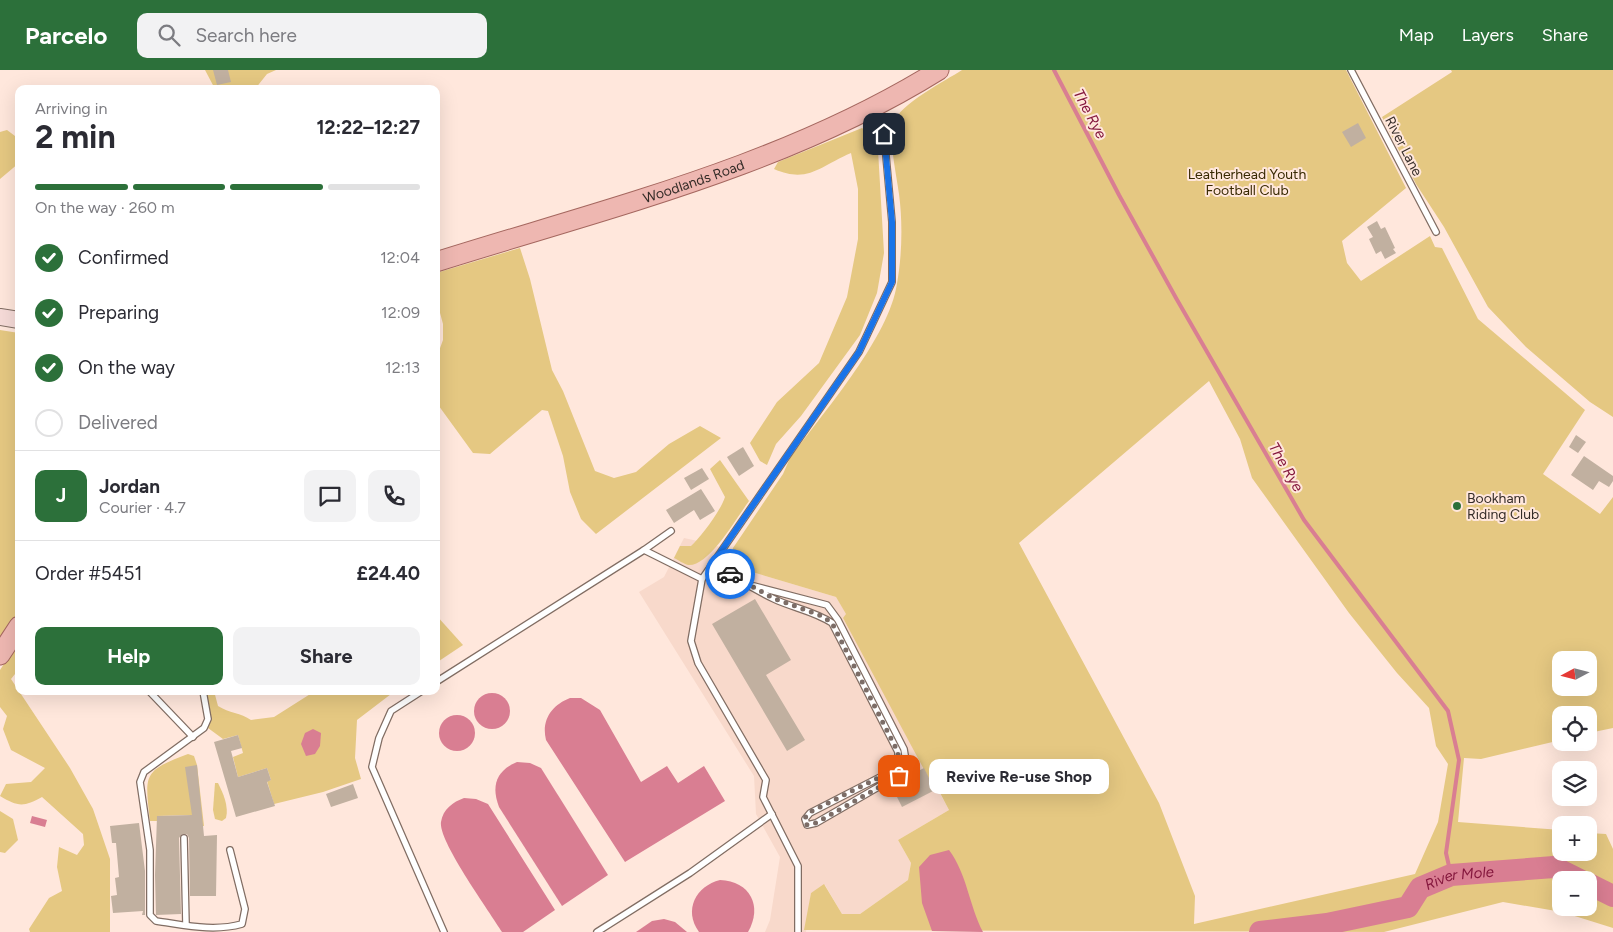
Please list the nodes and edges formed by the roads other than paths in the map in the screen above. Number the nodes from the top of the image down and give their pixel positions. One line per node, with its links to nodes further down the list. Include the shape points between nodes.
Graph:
1 (939, 70): 3 (main road, Woodlands Road)
2 (1351, 70): 4 (lane, River Lane)
3 (873, 108): 5 (main road, Woodlands Road, via 802,142 741,166); 10 (lane, via 884,134 892,222 892,282 859,352)
4 (1436, 232)
5 (440, 261)
6 (0, 317): 7 (street)
7 (15, 319)
8 (671, 531): 9 (lane)
9 (644, 550): 11 (lane); 17 (lane)
10 (715, 560): 11 (lane); 12 (lane, via 734,577)
11 (702, 579): 22 (lane, via 691,641 698,664 766,780 764,797)
12 (754, 586): 13 (lane, via 827,605); 14 (lane, via 773,598)
13 (830, 610): 14 (lane, via 830,617); 14 (lane, via 904,749 906,761 899,776 807,825 804,819 810,812 890,772 898,764 898,752 885,726 832,623)
14 (822, 616)
15 (15, 632): 16 (main road)
16 (0, 655)
17 (440, 679)
18 (153, 695): 21 (lane)
19 (204, 695): 21 (lane, via 208,719 204,728)
20 (416, 695): 26 (lane, via 391,711 379,738 372,767)
21 (193, 737): 25 (lane, via 144,772 140,782 150,850 150,915 156,921)
22 (772, 814): 27 (lane, via 690,873); 28 (lane, via 798,866)
23 (184, 838): 25 (lane)
24 (230, 850): 25 (lane, via 244,909 242,924 210,930)
25 (186, 925)
26 (444, 932)
27 (597, 932)
28 (798, 932)

